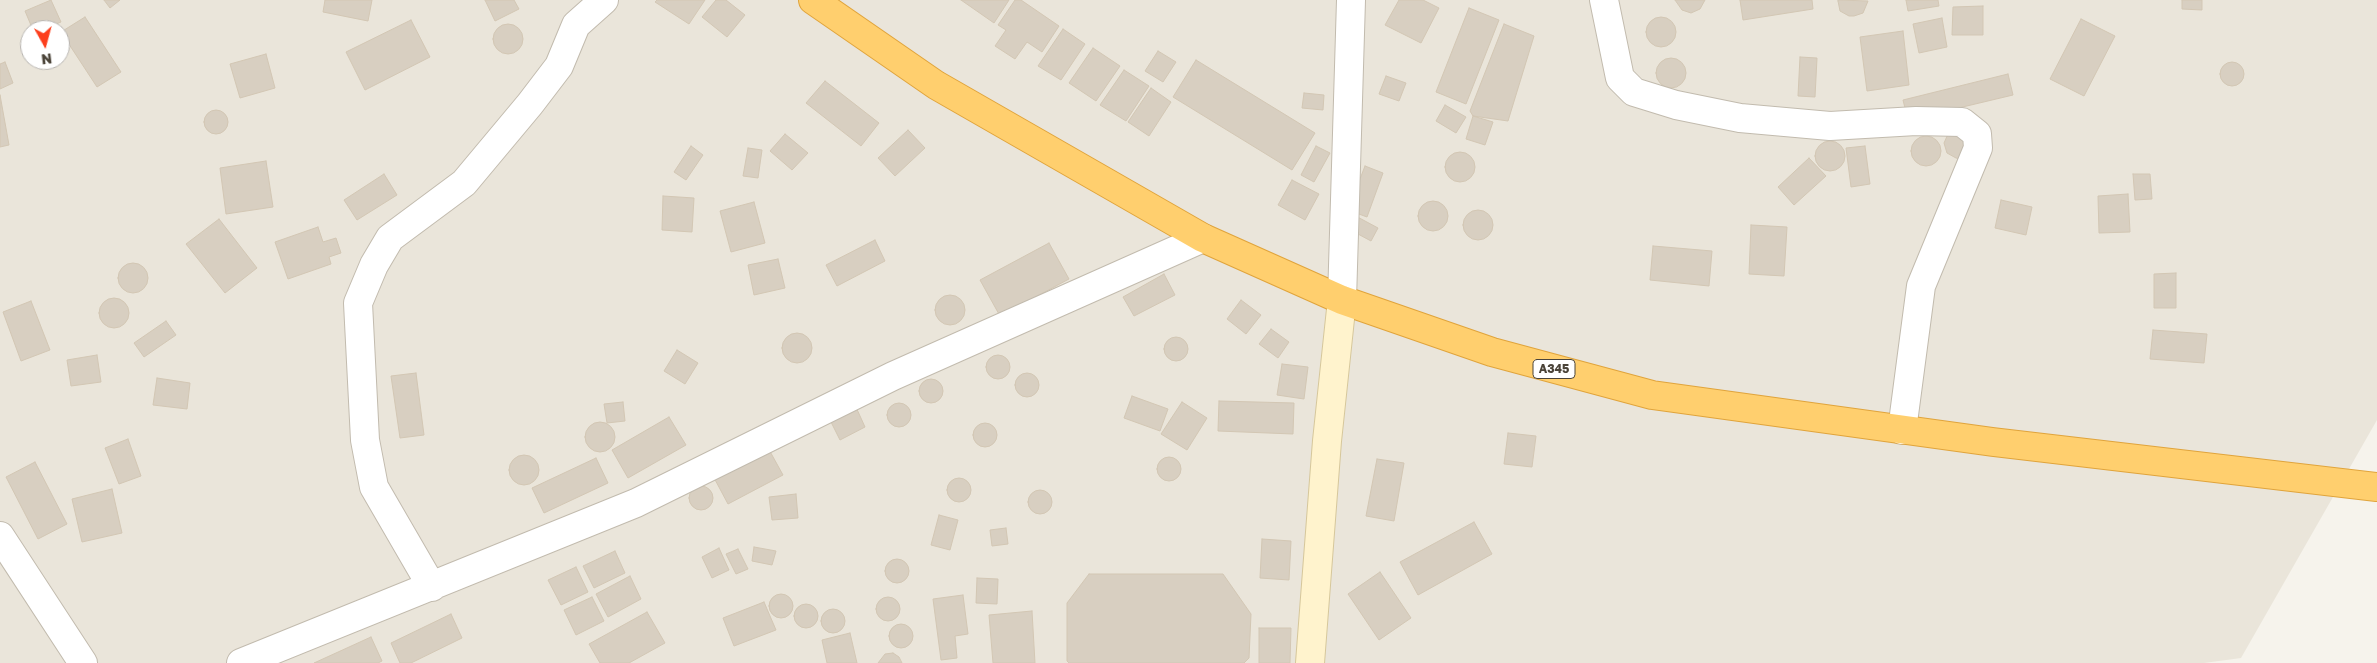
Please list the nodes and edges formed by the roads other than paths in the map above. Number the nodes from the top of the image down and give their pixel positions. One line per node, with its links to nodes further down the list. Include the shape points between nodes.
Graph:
1 (604, 0): 10 (street, via 576,25 558,66 464,183 390,238 374,264 358,303 365,440 374,487)
2 (813, 0): 5 (highway, A345, via 936,85)
3 (1351, 0): 6 (street)
4 (1604, 0): 7 (street, via 1620,78 1634,92 1676,105 1740,118 1830,126 1962,122 1977,134 1978,148 1921,286)
5 (1203, 238): 6 (highway, A345); 10 (street, via 893,376 636,503)
6 (1342, 300): 7 (highway, A345, via 1492,352 1652,395); 11 (street, via 1326,451)
7 (1902, 430): 8 (highway, A345)
8 (2377, 487)
9 (0, 536): 12 (street)
10 (432, 587): 13 (street)
11 (1314, 662)
12 (83, 663)
13 (241, 663)

